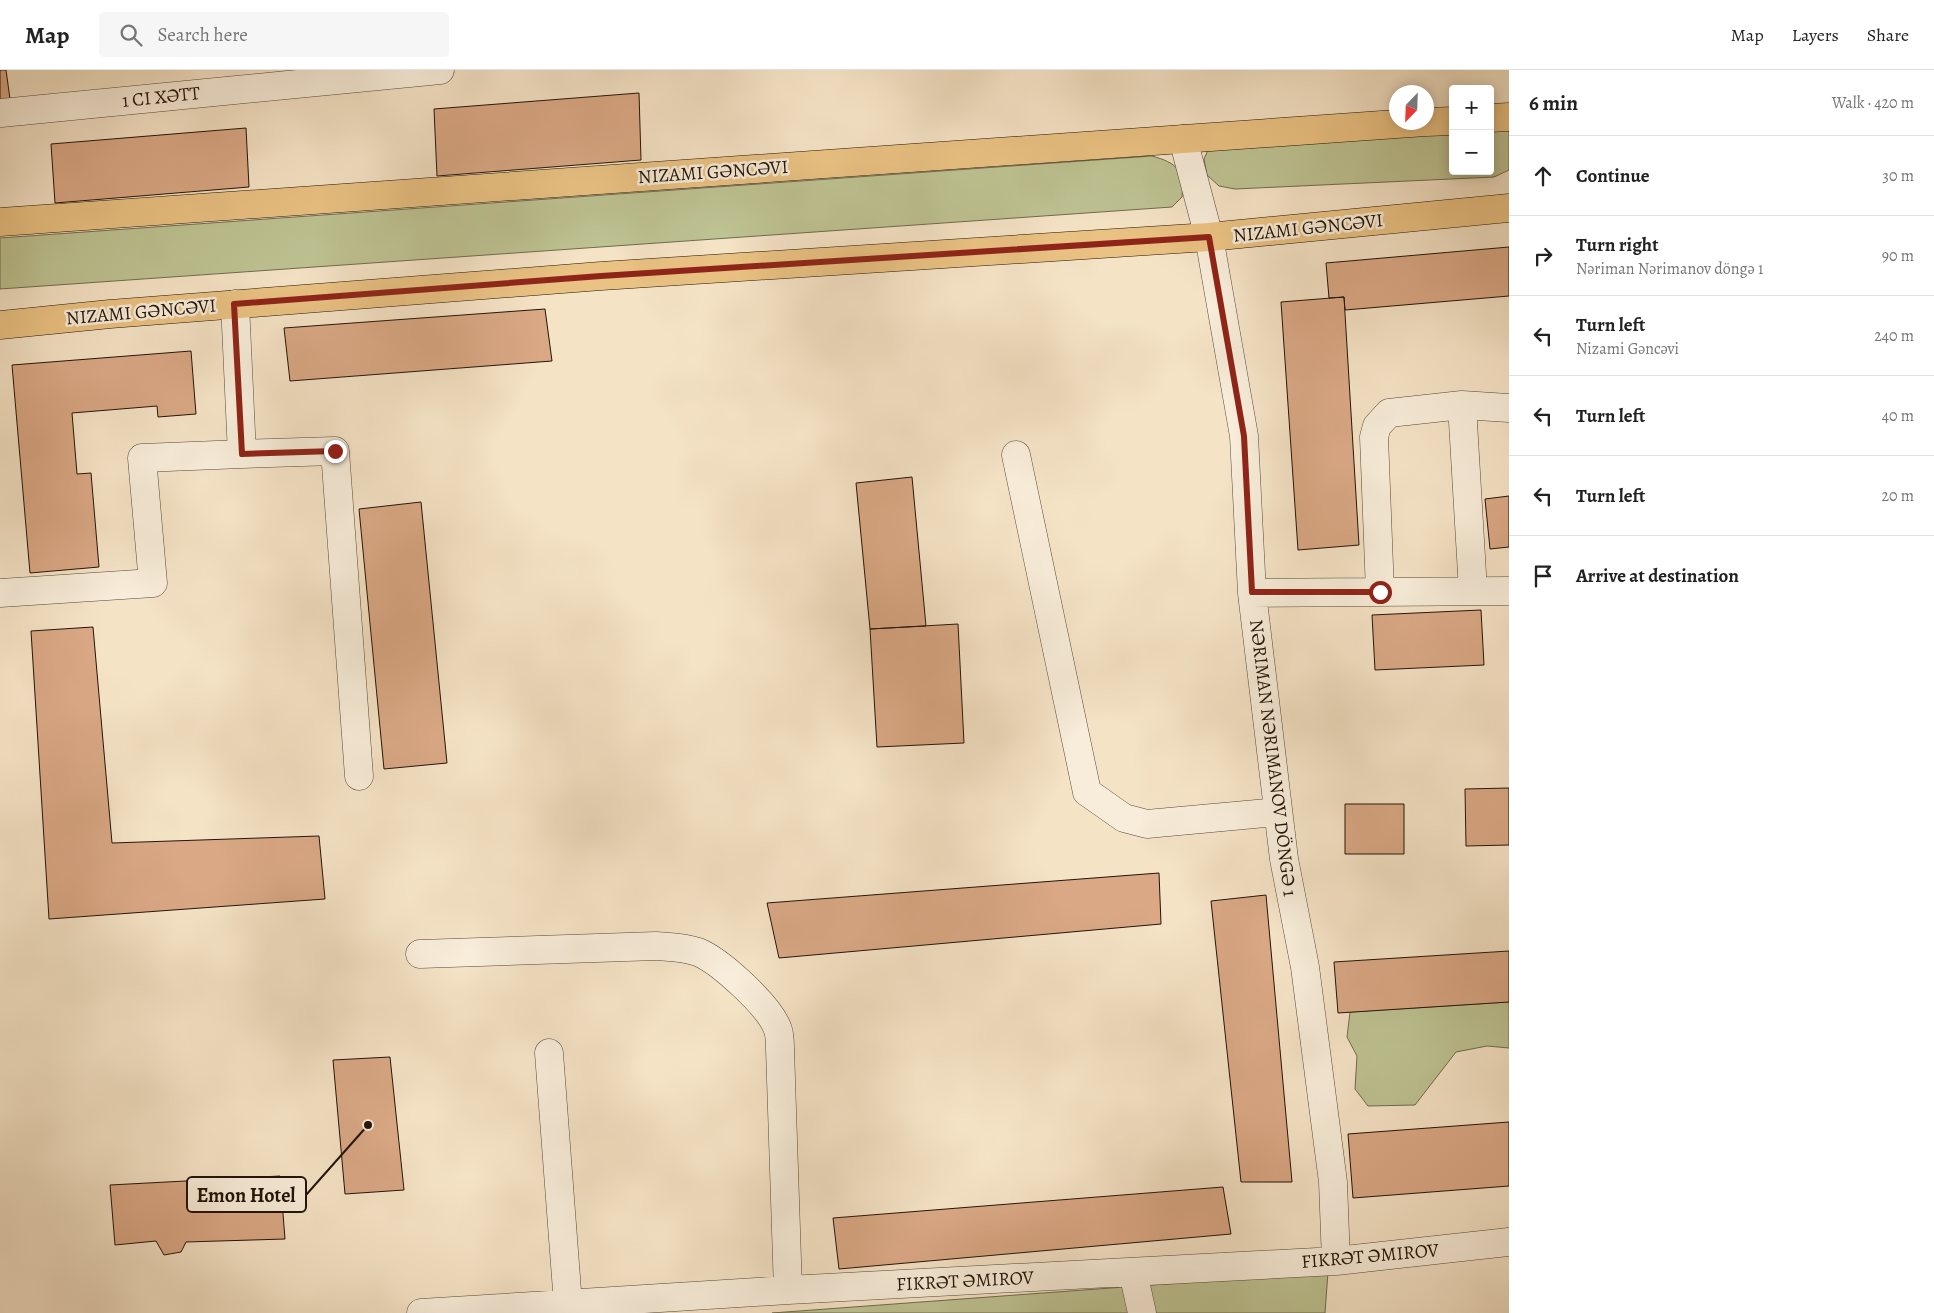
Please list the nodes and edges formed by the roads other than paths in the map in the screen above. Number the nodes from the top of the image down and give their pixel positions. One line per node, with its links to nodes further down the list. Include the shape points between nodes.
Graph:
1 (440, 70): 2 (street, 1 CI XƏTT)
2 (202, 82): 3 (street, 1 CI XƏTT)
3 (1, 113)
4 (1509, 117): 5 (main road)
5 (1494, 118)
6 (1449, 121): 7 (main road, NIZAMI GƏNCƏVI)
7 (1434, 122)
8 (1389, 125): 9 (main road, NIZAMI GƏNCƏVI)
9 (1183, 139): 11 (main road, NIZAMI GƏNCƏVI); 12 (street, NƏRIMAN NƏRIMANOV DÖNGƏ 1)
10 (1509, 208): 12 (main road, NIZAMI GƏNCƏVI)
11 (0, 222)
12 (1209, 237): 13 (main road, NIZAMI GƏNCƏVI, via 601,276); 21 (street, NƏRIMAN NƏRIMANOV DÖNGƏ 1, via 1244,436)
13 (234, 304): 14 (main road, NIZAMI GƏNCƏVI); 17 (street)
14 (0, 325)
15 (1462, 406): 16 (street); 19 (street); 22 (street, via 1389,413 1377,426 1374,437)
16 (1509, 408)
17 (242, 454): 23 (street, via 142,458 153,583); 24 (street, via 335,451)
18 (1016, 455): 25 (street, via 1087,792 1124,818 1147,824)
19 (1473, 591): 20 (street); 22 (street)
20 (1509, 591)
21 (1252, 592): 22 (street); 25 (street, NƏRIMAN NƏRIMANOV DÖNGƏ 1)
22 (1380, 592)
23 (0, 593)
24 (359, 776)
25 (1278, 812): 29 (street, NƏRIMAN NƏRIMANOV DÖNGƏ 1, via 1305,967 1333,1182)
26 (420, 954): 31 (street, via 656,946 687,948 729,973 752,994 778,1029)
27 (549, 1053): 32 (street)
28 (1509, 1242): 29 (street, FIKRƏT ƏMIROV)
29 (1336, 1261): 30 (street, FIKRƏT ƏMIROV)
30 (1133, 1272): 31 (street, FIKRƏT ƏMIROV); 34 (street)
31 (788, 1290): 32 (street, FIKRƏT ƏMIROV)
32 (568, 1304): 33 (street, FIKRƏT ƏMIROV)
33 (421, 1313)
34 (1142, 1313)

